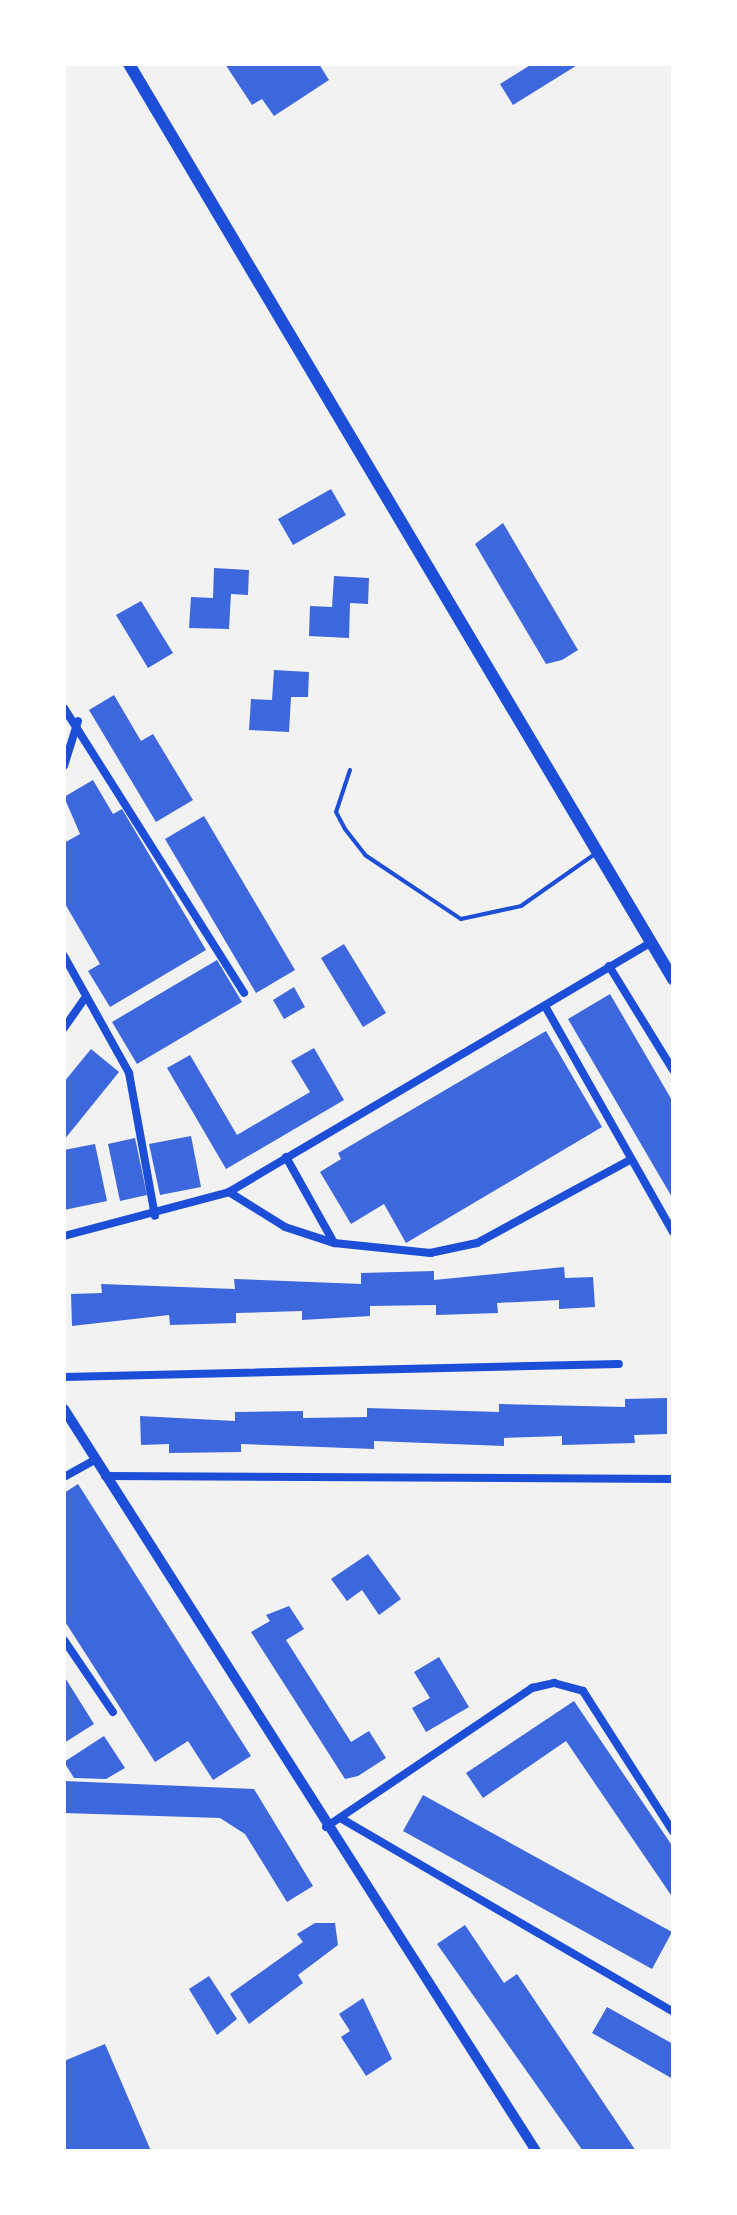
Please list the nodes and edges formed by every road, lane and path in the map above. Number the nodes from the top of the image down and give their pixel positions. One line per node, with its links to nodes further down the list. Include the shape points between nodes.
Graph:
1 (129, 64): 6 (main road)
2 (64, 708): 3 (street)
3 (78, 721): 4 (street); 11 (street)
4 (64, 766)
5 (350, 770): 6 (lane, via 336,812 345,829 365,855 461,919 521,906)
6 (596, 852): 7 (main road)
7 (650, 943): 9 (street); 10 (main road)
8 (64, 956): 12 (street)
9 (609, 966): 13 (street); 15 (street)
10 (673, 979)
11 (244, 993)
12 (84, 999): 14 (street); 19 (street, via 129,1073)
13 (545, 1006): 16 (street); 17 (street)
14 (64, 1028)
15 (673, 1070)
16 (286, 1157): 18 (street); 22 (street)
17 (630, 1160): 20 (street); 22 (street, via 477,1243 389,1253)
18 (229, 1192): 19 (street); 22 (street, via 285,1227)
19 (155, 1216): 21 (street)
20 (673, 1232)
21 (64, 1236)
22 (334, 1243)
23 (619, 1364): 24 (street)
24 (64, 1377)
25 (64, 1409): 26 (street)
26 (95, 1460): 27 (street); 28 (street)
27 (105, 1476): 29 (street); 33 (street)
28 (64, 1477)
29 (673, 1479)
30 (64, 1640): 31 (street)
31 (113, 1712)
32 (342, 1819): 33 (street); 34 (street, via 532,1688 569,1684 583,1691); 35 (street)
33 (326, 1827): 36 (street)
34 (673, 1832)
35 (673, 2012)
36 (536, 2151)

